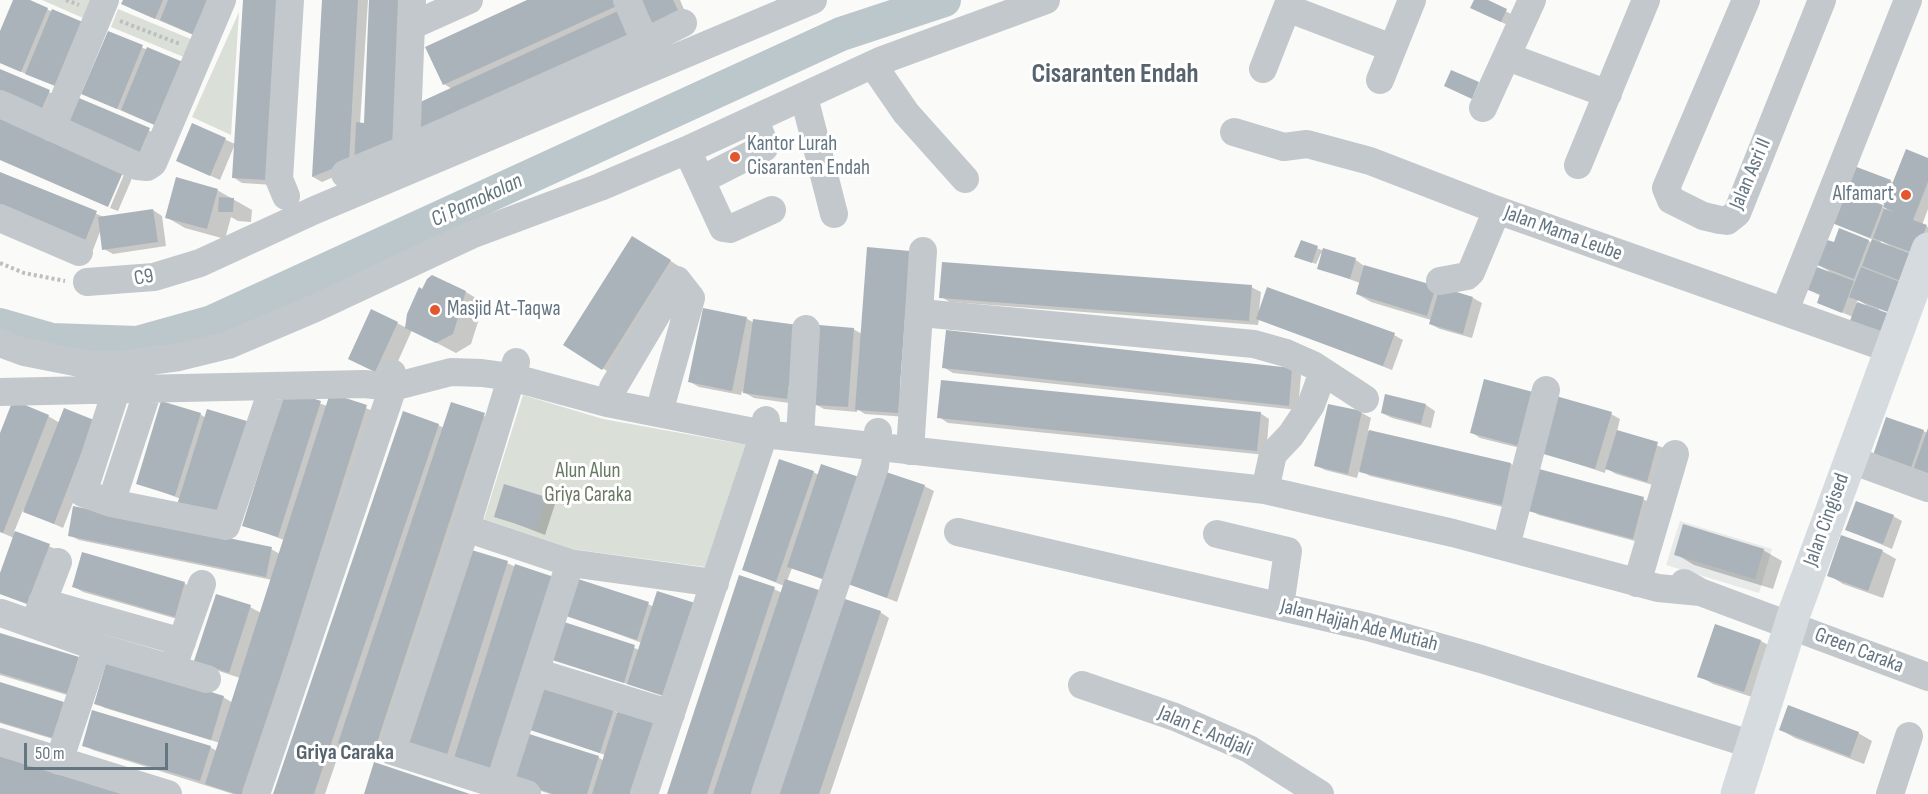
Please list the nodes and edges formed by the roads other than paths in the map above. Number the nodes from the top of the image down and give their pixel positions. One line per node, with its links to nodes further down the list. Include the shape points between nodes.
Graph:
1 (222, 0): 28 (street, via 153,163 137,166)
2 (290, 0): 36 (street)
3 (469, 0): 15 (street)
4 (627, 0): 17 (street)
5 (813, 0): 37 (street, C9)
6 (1046, 0): 20 (street)
7 (1412, 0): 18 (street)
8 (1532, 0): 19 (street)
9 (1646, 0): 23 (street)
10 (1746, 0): 11 (street, Jalan Asri II, via 1666,188 1671,200 1720,220 1733,218 1737,213)
11 (1822, 0)
12 (1908, 0): 48 (street)
13 (1289, 4): 18 (street); 21 (street)
14 (102, 6): 28 (street)
15 (412, 13): 30 (street)
16 (683, 23): 17 (street)
17 (645, 42): 30 (street)
18 (1392, 48): 22 (street)
19 (1508, 57): 23 (street); 26 (street)
20 (873, 65): 24 (street); 34 (street, via 906,113)
21 (1263, 69)
22 (1380, 80)
23 (1608, 94): 32 (street)
24 (804, 98): 27 (street); 40 (street)
25 (0, 104): 28 (street)
26 (1483, 108)
27 (755, 120): 31 (street); 35 (street, via 764,148)
28 (52, 128)
29 (1234, 132): 39 (street, Jalan Mama Leube, via 1284,147 1307,144 1352,155)
30 (406, 149): 33 (street)
31 (687, 150): 35 (street); 51 (street, via 471,235 228,345 179,357 119,364 75,362)
32 (1578, 165)
33 (345, 174)
34 (965, 179)
35 (701, 180): 38 (street, via 721,226 726,229)
36 (282, 187): 37 (street); 42 (street, via 271,206)
37 (315, 210): 42 (street, C9)
38 (772, 210)
39 (1497, 210): 46 (street, via 1471,272); 48 (street, Jalan Mama Leube)
40 (834, 214)
41 (0, 218): 45 (street)
42 (268, 231): 47 (street, C9, via 200,263 154,277)
43 (1928, 249): 52 (main road, Jalan Cingised)
44 (923, 251): 49 (street)
45 (79, 252)
46 (1440, 281)
47 (87, 282)
48 (1785, 310): 52 (street, Jalan Mama Leube)
49 (921, 314): 54 (street, via 1254,344 1286,353); 67 (street)
50 (806, 330): 65 (street)
51 (0, 343)
52 (1890, 349): 69 (main road, Jalan Cingised)
53 (514, 369): 55 (street); 57 (street); 64 (street, via 607,403); 74 (street)
54 (1323, 372): 63 (street); 70 (street, via 1311,405 1273,454)
55 (392, 380): 56 (street); 100 (street)
56 (273, 387): 58 (street); 72 (street, via 226,526)
57 (613, 388): 62 (street); 62 (street, via 676,280 691,298)
58 (148, 390): 60 (street); 72 (street)
59 (1546, 390): 75 (street)
60 (116, 391): 61 (street); 72 (street, via 83,493)
61 (1, 397)
62 (663, 398): 64 (street)
63 (1365, 399)
64 (765, 427): 65 (street); 81 (street)
65 (800, 431): 66 (street)
66 (877, 439): 67 (street); 103 (street, via 875,466)
67 (910, 443): 70 (street)
68 (1675, 454): 80 (street)
69 (1849, 459): 71 (street); 86 (main road, Jalan Cingised)
70 (1266, 482): 73 (street)
71 (1928, 488)
72 (111, 503)
73 (1455, 525): 75 (street); 80 (street)
74 (466, 528): 79 (street); 98 (street, via 392,751)
75 (1510, 531): 80 (street)
76 (958, 532): 83 (street, Jalan Hajjah Ade Mutiah)
77 (1217, 534): 83 (street, via 1288,551)
78 (58, 562): 85 (street)
79 (570, 563): 81 (street); 89 (street)
80 (1645, 576): 86 (street)
81 (714, 583): 93 (street)
82 (202, 584): 88 (street)
83 (1280, 606): 96 (street, Jalan Hajjah Ade Mutiah, via 1481,659)
84 (1, 613): 85 (street)
85 (38, 614): 87 (street); 88 (street)
86 (1790, 624): 90 (street, Green Caraka); 96 (main road, Jalan Cingised)
87 (97, 646): 88 (street); 97 (street)
88 (178, 655): 91 (street)
89 (536, 672): 93 (street); 98 (street)
90 (1928, 677)
91 (207, 679)
92 (1082, 685): 104 (street, Jalan E. Andjali, via 1175,717 1249,749)
93 (671, 714): 102 (street)
94 (1909, 736): 106 (street)
95 (0, 742): 97 (street)
96 (1753, 745): 105 (main road, Jalan Cingised)
97 (58, 761): 99 (street)
98 (498, 785): 101 (street)
99 (168, 794)
100 (256, 794)
101 (527, 794)
102 (644, 794)
103 (765, 794)
104 (1320, 794)
105 (1737, 794)
106 (1890, 794)

